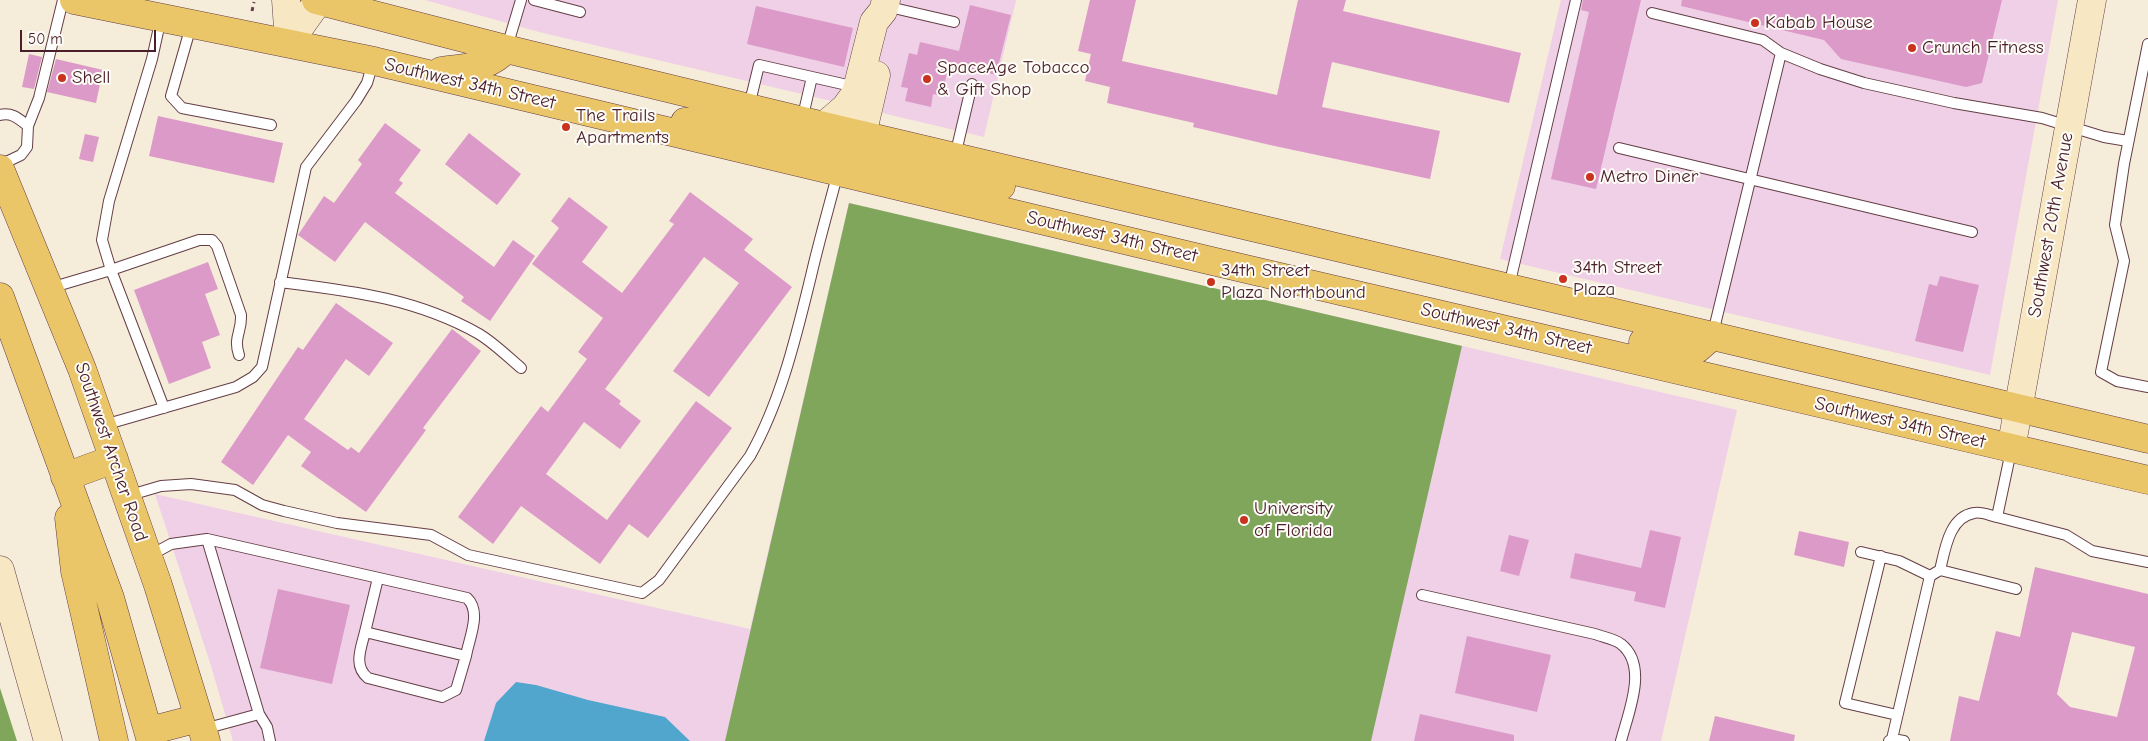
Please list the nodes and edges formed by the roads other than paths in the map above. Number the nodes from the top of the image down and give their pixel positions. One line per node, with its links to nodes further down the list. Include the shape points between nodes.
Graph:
1 (63, 0): 29 (lane, via 39,98)
2 (74, 0): 12 (main road, Southwest 34th Street)
3 (286, 0): 15 (street)
4 (318, 0): 15 (street); 17 (main road)
5 (521, 0): 17 (lane)
6 (534, 0): 10 (lane)
7 (1576, 0): 43 (lane)
8 (2092, 0): 28 (street, Southwest 20th Avenue)
9 (884, 5): 13 (lane); 23 (street, via 874,22); 31 (street, via 888,24)
10 (580, 12)
11 (1652, 13): 18 (lane, via 1763,40)
12 (161, 17): 14 (main road, Southwest 34th Street); 41 (lane, via 152,59 109,201 102,240)
13 (954, 22)
14 (192, 23): 15 (main road, Southwest 34th Street); 27 (lane, via 171,96 182,108)
15 (290, 42): 19 (main road, Southwest 34th Street)
16 (2148, 44): 32 (lane)
17 (506, 49): 20 (main road, via 497,60 482,66); 24 (main road)
18 (1781, 53): 28 (lane, via 1864,83); 38 (lane)
19 (374, 61): 20 (main road, Southwest 34th Street); 42 (lane, via 367,83 356,101 306,167)
20 (425, 73): 30 (main road, Southwest 34th Street)
21 (812, 77): 23 (lane); 24 (lane, via 758,65); 26 (lane)
22 (972, 84): 34 (lane)
23 (857, 87): 26 (street, via 852,101)
24 (748, 107): 26 (main road)
25 (0, 115): 29 (lane, via 9,114)
26 (813, 123): 31 (main road)
27 (272, 125)
28 (2069, 125): 32 (lane); 52 (street, Southwest 20th Avenue)
29 (28, 126): 35 (lane, via 27,147 21,155)
30 (649, 126): 31 (main road, via 705,120 829,147); 37 (main road, Southwest 34th Street)
31 (862, 135): 34 (main road)
32 (2128, 141): 50 (lane, via 2115,225 2124,261 2101,372 2117,381)
33 (1619, 148): 38 (lane)
34 (955, 156): 39 (main road)
35 (0, 166)
36 (0, 169): 44 (main road, Southwest Archer Road)
37 (838, 171): 39 (main road, via 870,161 894,163 1034,193); 47 (main road, Southwest 34th Street); 59 (lane, via 795,340 759,441 659,580 642,593 468,555 431,535 337,523 284,511 262,505 236,490 191,484 161,486)
38 (1752, 180): 40 (lane); 46 (lane)
39 (1068, 183): 43 (main road)
40 (1972, 232)
41 (111, 270): 44 (lane); 48 (lane, via 199,240 212,240 241,314 236,336); 51 (lane)
42 (280, 282): 49 (lane, via 370,294 445,317 481,335); 51 (lane, via 262,367 253,377 236,387)
43 (1509, 286): 46 (main road)
44 (50, 288): 53 (main road, Southwest Archer Road)
45 (0, 297): 58 (main road)
46 (1713, 335): 47 (main road, via 1697,349 1689,351 1589,334); 52 (main road)
47 (1560, 342): 55 (main road, Southwest 34th Street)
48 (239, 356)
49 (521, 368)
50 (2148, 387)
51 (164, 408): 53 (lane)
52 (2018, 408): 54 (main road); 55 (street, Southwest 20th Avenue)
53 (102, 426): 56 (main road, Southwest Archer Road)
54 (2148, 439)
55 (2011, 449): 57 (main road, Southwest 34th Street); 60 (lane)
56 (114, 459): 58 (main road); 59 (main road, Southwest Archer Road)
57 (2141, 476)
58 (65, 477): 77 (main road, via 110,598); 81 (main road, via 75,571)
59 (127, 496): 64 (main road, Southwest Archer Road)
60 (1998, 517): 65 (lane, via 2066,534 2092,551); 67 (lane, via 1975,512 1958,520 1947,542)
61 (207, 539): 64 (lane, via 171,544); 69 (lane); 74 (lane)
62 (1862, 552): 63 (lane)
63 (1880, 556): 68 (lane); 75 (lane, via 1845,703)
64 (148, 557): 76 (main road, Southwest Archer Road)
65 (2148, 562)
66 (0, 570): 80 (street)
67 (1940, 570): 68 (lane); 70 (lane)
68 (1930, 576): 75 (lane)
69 (378, 578): 72 (lane); 73 (lane, via 467,598 475,613)
70 (2016, 589)
71 (1422, 595): 78 (lane, via 1595,634 1620,643 1633,659 1635,679)
72 (365, 632): 73 (lane); 73 (lane, via 359,658 363,674 442,697 456,690)
73 (466, 656)
74 (259, 714): 76 (lane); 82 (lane, via 267,727)
75 (1897, 715): 79 (lane)
76 (202, 730): 77 (main road)
77 (150, 736)
78 (1625, 740)
79 (1890, 740): 83 (lane)
80 (48, 741)
81 (114, 741)
82 (270, 741)
83 (1904, 741)

